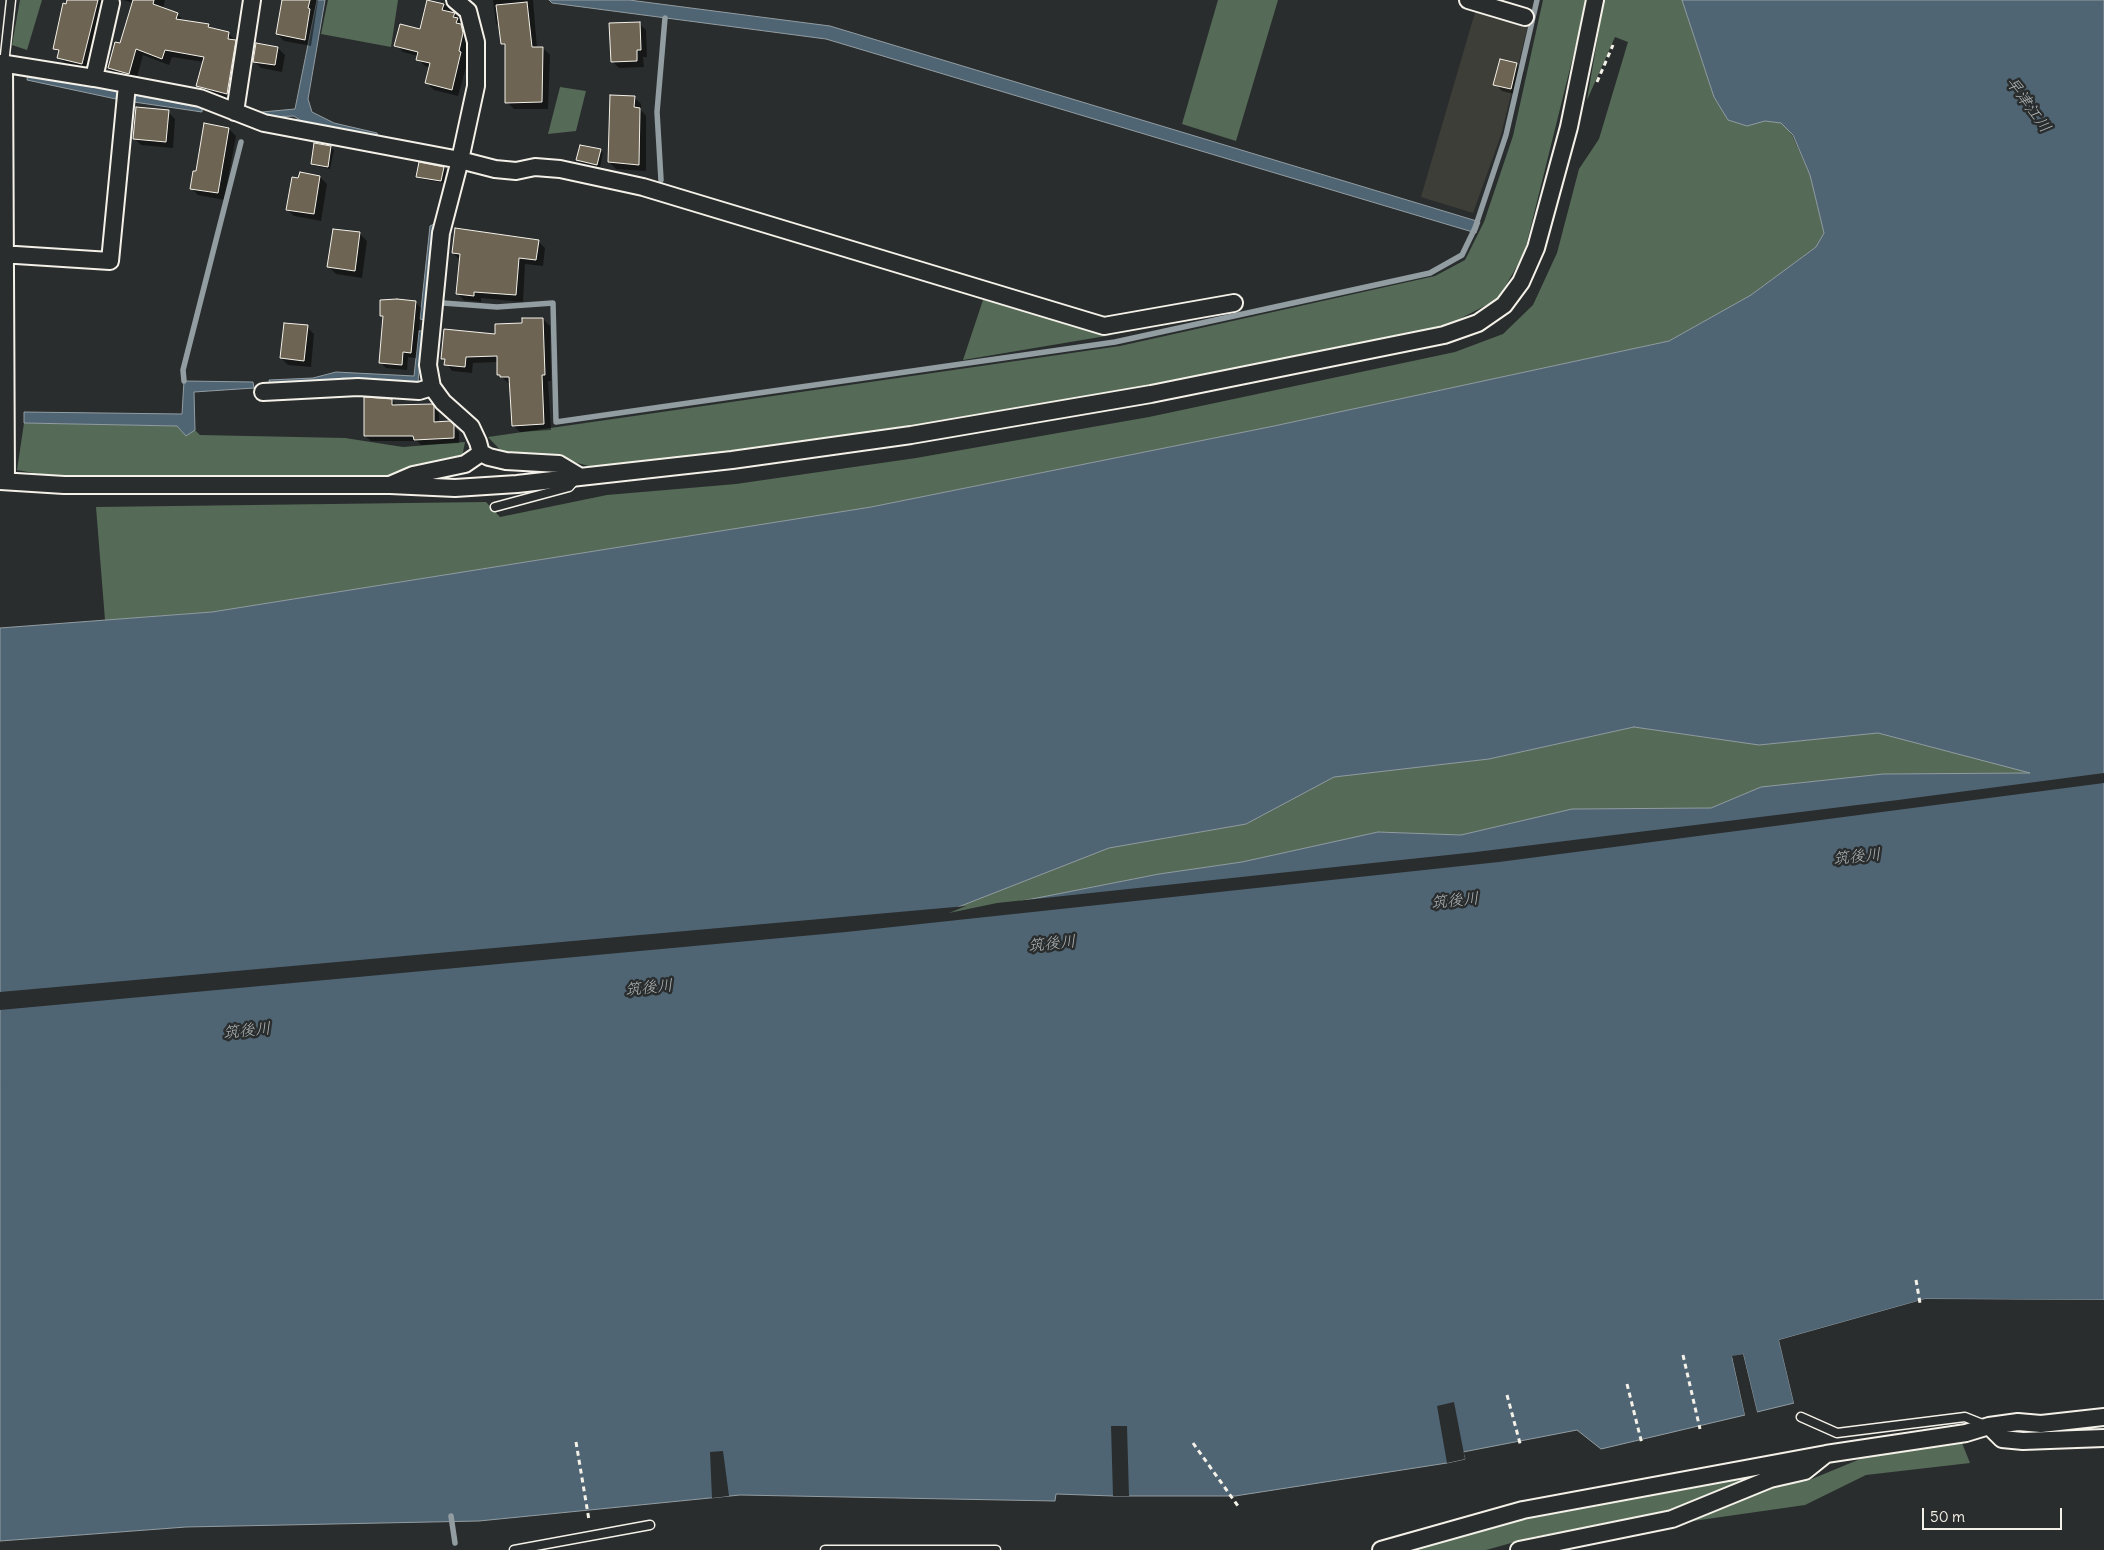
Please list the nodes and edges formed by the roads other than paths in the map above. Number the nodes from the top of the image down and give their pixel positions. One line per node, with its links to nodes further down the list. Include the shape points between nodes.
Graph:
1 (11, 0): 8 (lane)
2 (252, 0): 11 (street)
3 (454, 0): 12 (street, via 468,11 476,42 476,86)
4 (1468, 0): 7 (street)
5 (1595, 0): 18 (street, via 1569,127 1536,248 1522,282 1504,305 1478,323 1444,335 1141,396 911,435 732,460)
6 (111, 3): 9 (street)
7 (1525, 17)
8 (2, 63): 9 (street); 13 (street)
9 (94, 78): 10 (street)
10 (127, 85): 11 (street, via 200,98); 13 (street, via 110,261)
11 (235, 112): 12 (street, via 264,123)
12 (460, 160): 14 (street, via 494,169 560,169 643,187 1104,326); 15 (street, via 441,233 428,365)
13 (2, 254): 19 (street)
14 (1234, 303)
15 (432, 388): 16 (street, via 419,391 358,386); 17 (street, via 471,427)
16 (263, 392)
17 (481, 453): 18 (street, via 506,462 558,464); 20 (street, via 465,464 412,475)
18 (579, 476): 20 (street, via 455,488); 21 (lane, via 569,488)
19 (2, 481): 20 (street, via 64,485)
20 (390, 485)
21 (495, 507)
22 (1801, 1417): 24 (lane, via 1837,1433 1965,1417)
23 (2104, 1418): 24 (street)
24 (1989, 1426): 25 (street, via 2002,1439); 26 (street)
25 (2104, 1438)
26 (1826, 1454): 31 (street, via 1523,1510); 32 (street, via 1805,1471 1770,1479 1672,1519)
27 (650, 1525): 28 (lane)
28 (514, 1550)
29 (825, 1550): 30 (lane)
30 (996, 1550)
31 (1381, 1550)
32 (1519, 1550)

